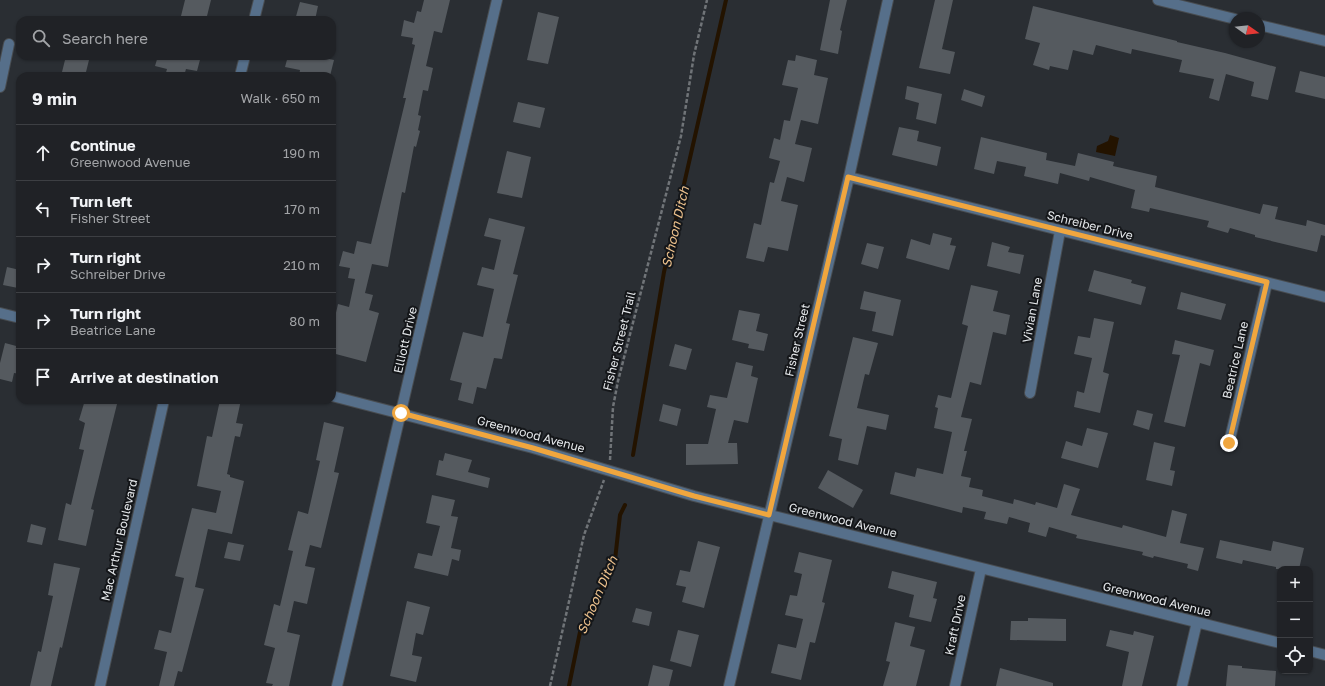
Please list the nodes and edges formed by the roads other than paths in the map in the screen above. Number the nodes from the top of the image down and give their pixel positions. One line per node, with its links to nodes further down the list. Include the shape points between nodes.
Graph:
1 (258, 0): 5 (street)
2 (497, 0): 22 (street, Elliott Drive)
3 (888, 0): 13 (street, Fisher Street)
4 (1158, 0): 6 (street)
5 (255, 16)
6 (1229, 18)
7 (1265, 26): 8 (street)
8 (1325, 41)
9 (9, 44): 12 (street)
10 (244, 60): 11 (street)
11 (241, 72)
12 (0, 87)
13 (848, 177): 14 (street, Schreiber Drive); 24 (street, Fisher Street)
14 (1060, 231): 15 (street, Schreiber Drive); 19 (street, Vivian Lane)
15 (1267, 282): 16 (street, Schreiber Drive); 23 (street, Beatrice Lane)
16 (1325, 297)
17 (0, 313): 18 (street)
18 (16, 317)
19 (1030, 393)
20 (336, 397): 22 (street, Greenwood Avenue)
21 (163, 404): 30 (street, Mac Arthur Boulevard)
22 (401, 413): 24 (street, Greenwood Avenue); 31 (street, Elliott Drive)
23 (1229, 443)
24 (769, 515): 25 (street, Greenwood Avenue); 32 (street, Fisher Street)
25 (980, 569): 26 (street, Greenwood Avenue); 33 (street, Kraft Drive)
26 (1197, 622): 27 (street, Greenwood Avenue); 34 (street)
27 (1277, 643)
28 (1313, 652): 29 (street)
29 (1325, 655)
30 (100, 686)
31 (337, 686)
32 (729, 686)
33 (955, 686)
34 (1182, 686)

